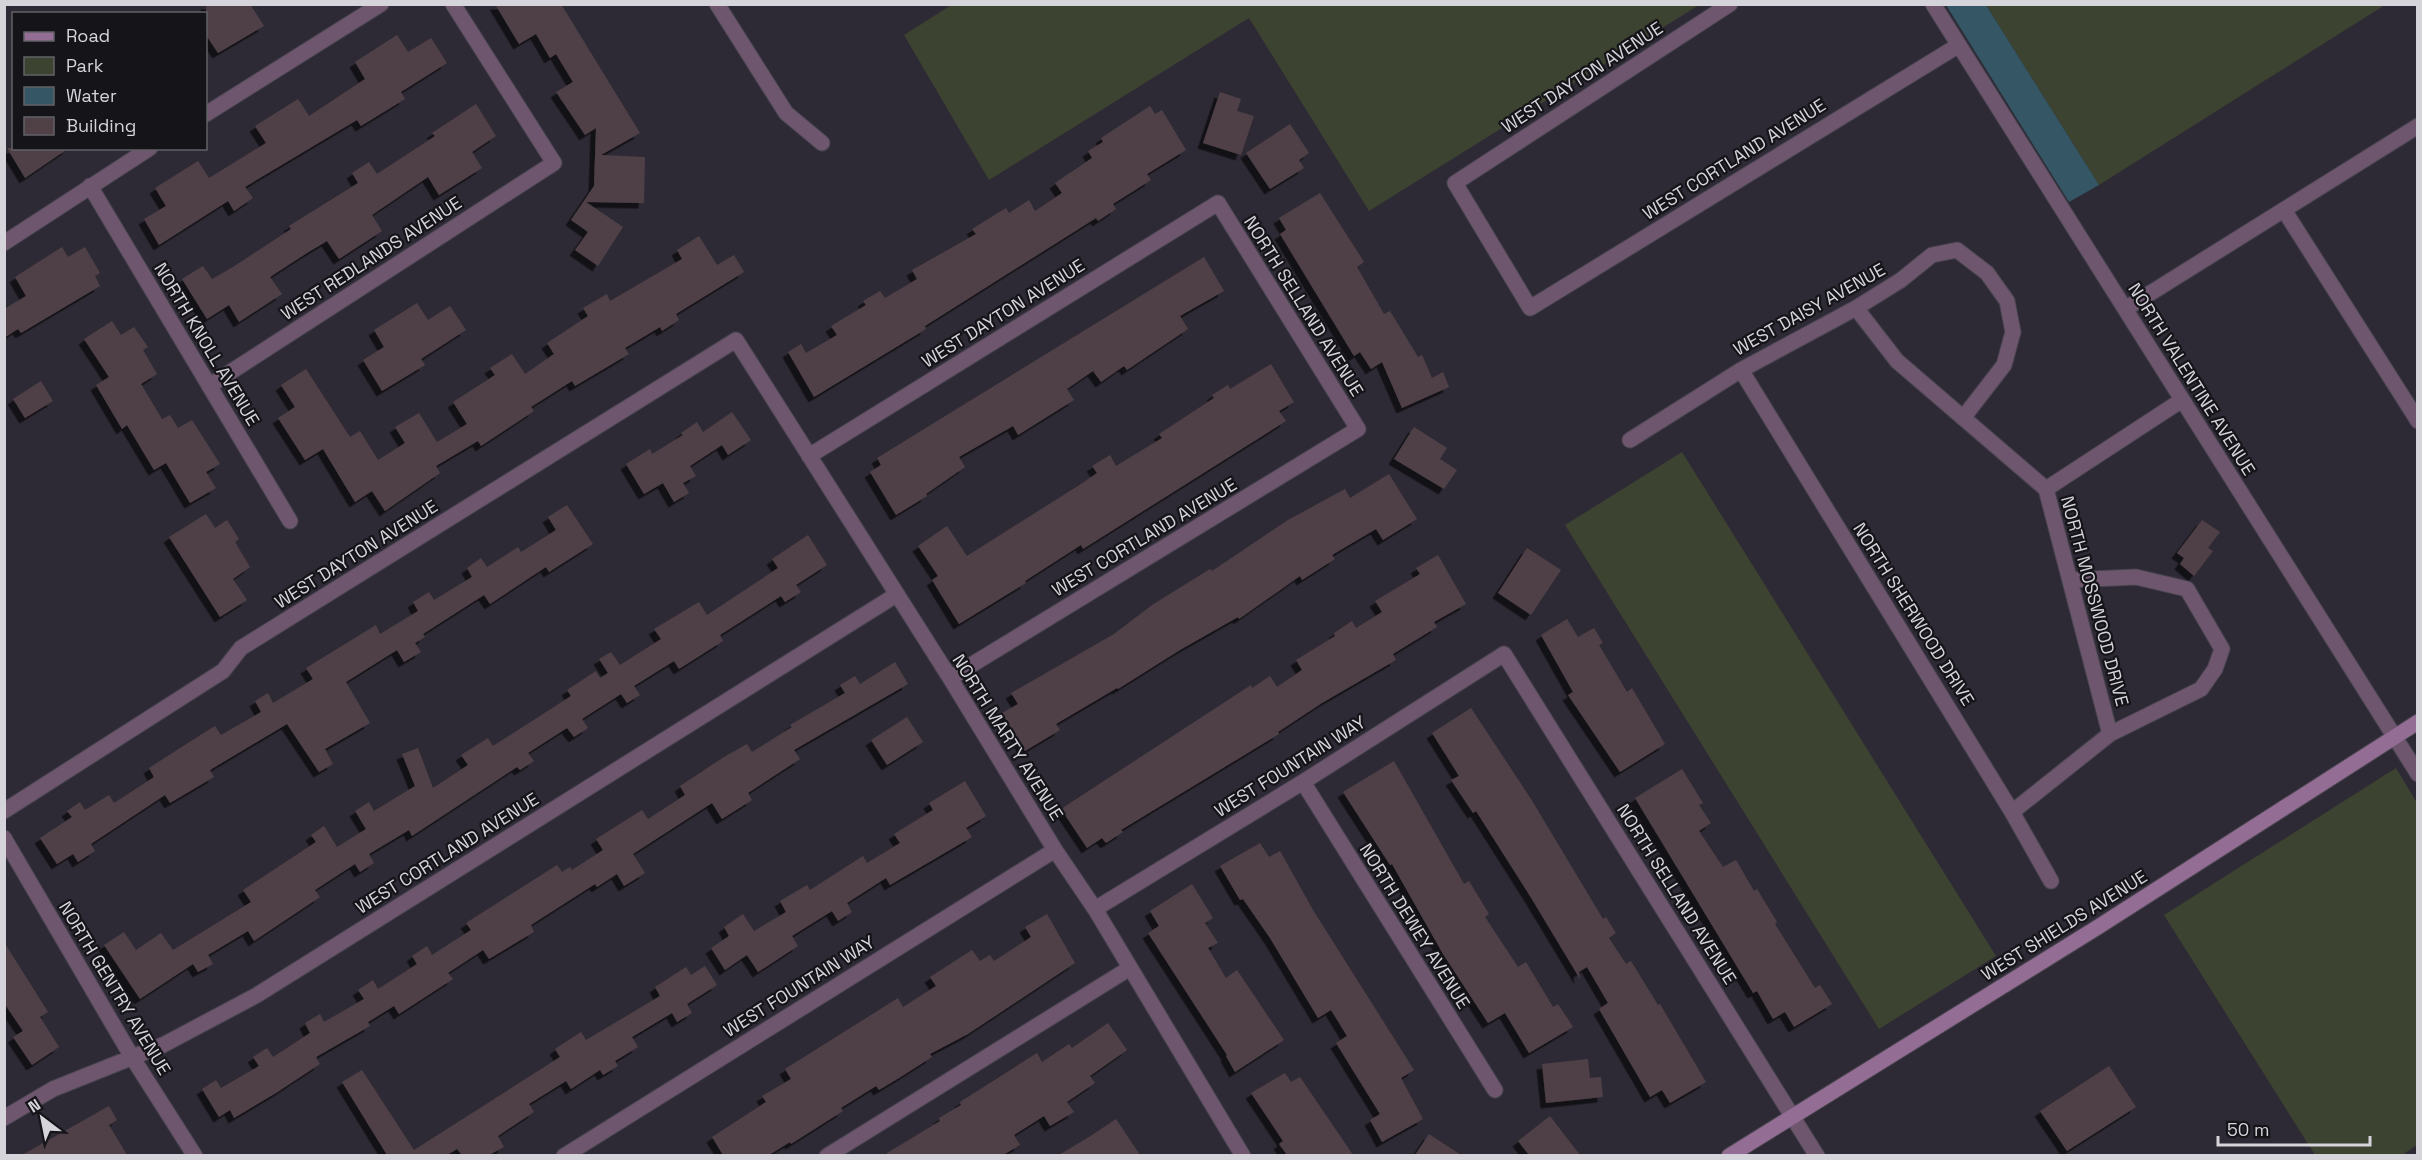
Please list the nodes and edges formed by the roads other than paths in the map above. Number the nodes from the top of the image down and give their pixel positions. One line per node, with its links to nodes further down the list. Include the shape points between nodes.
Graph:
1 (381, 4): 7 (street)
2 (453, 4): 20 (street, WEST REDLANDS AVENUE, via 554,163)
3 (717, 4): 9 (street, via 786,113)
4 (1730, 4): 15 (street, WEST DAYTON AVENUE, via 1455,183)
5 (1933, 4): 6 (street, NORTH VALENTINE AVENUE)
6 (1959, 45): 15 (street, WEST CORTLAND AVENUE); 17 (street, NORTH VALENTINE AVENUE)
7 (207, 113)
8 (2418, 126): 13 (street)
9 (822, 143)
10 (147, 150): 11 (street)
11 (90, 186): 14 (street); 20 (street, NORTH KNOLL AVENUE)
12 (1218, 203): 24 (street, NORTH SELLAND AVENUE); 26 (street, WEST DAYTON AVENUE)
13 (2284, 210): 17 (street); 23 (street)
14 (4, 243)
15 (1530, 308)
16 (1856, 308): 19 (street, WEST DAISY AVENUE); 22 (street, NORTH MOSSWOOD DRIVE, via 1897,361); 22 (street, WEST DAISY AVENUE, via 1932,255 1957,250 1987,273 2007,301 2013,332 2004,365)
17 (2125, 309): 21 (street, NORTH VALENTINE AVENUE)
18 (736, 340): 26 (street, NORTH MARTY AVENUE); 38 (street, WEST DAYTON AVENUE, via 241,648 223,671)
19 (1741, 370): 25 (street, WEST DAISY AVENUE); 39 (street, NORTH SHERWOOD DRIVE)
20 (209, 386): 28 (street, NORTH KNOLL AVENUE)
21 (2182, 400): 27 (street); 35 (street, NORTH VALENTINE AVENUE)
22 (1963, 418): 27 (street, NORTH MOSSWOOD DRIVE)
23 (2418, 421)
24 (1358, 429): 32 (street, WEST CORTLAND AVENUE)
25 (1630, 440)
26 (809, 456): 30 (street, NORTH MARTY AVENUE)
27 (2046, 489): 29 (street, NORTH MOSSWOOD DRIVE)
28 (290, 521)
29 (2070, 580): 34 (street, NORTH MOSSWOOD DRIVE); 34 (street, via 2136,577 2187,589 2222,649 2215,669 2201,689)
30 (896, 595): 32 (street, NORTH MARTY AVENUE); 45 (street, WEST CORTLAND AVENUE, via 257,994 202,1026)
31 (1504, 654): 37 (street, WEST FOUNTAIN WAY); 47 (street, NORTH SELLAND AVENUE)
32 (950, 678): 41 (street, NORTH MARTY AVENUE)
33 (2418, 722): 35 (street, WEST SHIELDS AVENUE)
34 (2110, 734): 39 (street)
35 (2393, 737): 36 (street, NORTH VALENTINE AVENUE); 47 (street, WEST SHIELDS AVENUE, via 2098,927)
36 (2418, 774)
37 (1303, 782): 43 (street, WEST FOUNTAIN WAY); 46 (street, NORTH DEWEY AVENUE)
38 (4, 812)
39 (2012, 812): 42 (street, NORTH SHERWOOD DRIVE)
40 (4, 838): 45 (street, NORTH GENTRY AVENUE)
41 (1055, 850): 43 (street, NORTH MARTY AVENUE); 52 (street, WEST FOUNTAIN WAY)
42 (2051, 881)
43 (1095, 909): 44 (street, NORTH MARTY AVENUE)
44 (1130, 968): 49 (street); 50 (street, NORTH MARTY AVENUE)
45 (132, 1057): 48 (street, WEST CORTLAND AVENUE, via 54,1089); 51 (street, NORTH GENTRY AVENUE)
46 (1495, 1090)
47 (1793, 1116): 54 (street, WEST SHIELDS AVENUE); 55 (street, NORTH SELLAND AVENUE)
48 (4, 1118)
49 (846, 1151): 53 (street)
50 (1236, 1153)
51 (195, 1155)
52 (564, 1155)
53 (827, 1155)
54 (1729, 1155)
55 (1817, 1155)

